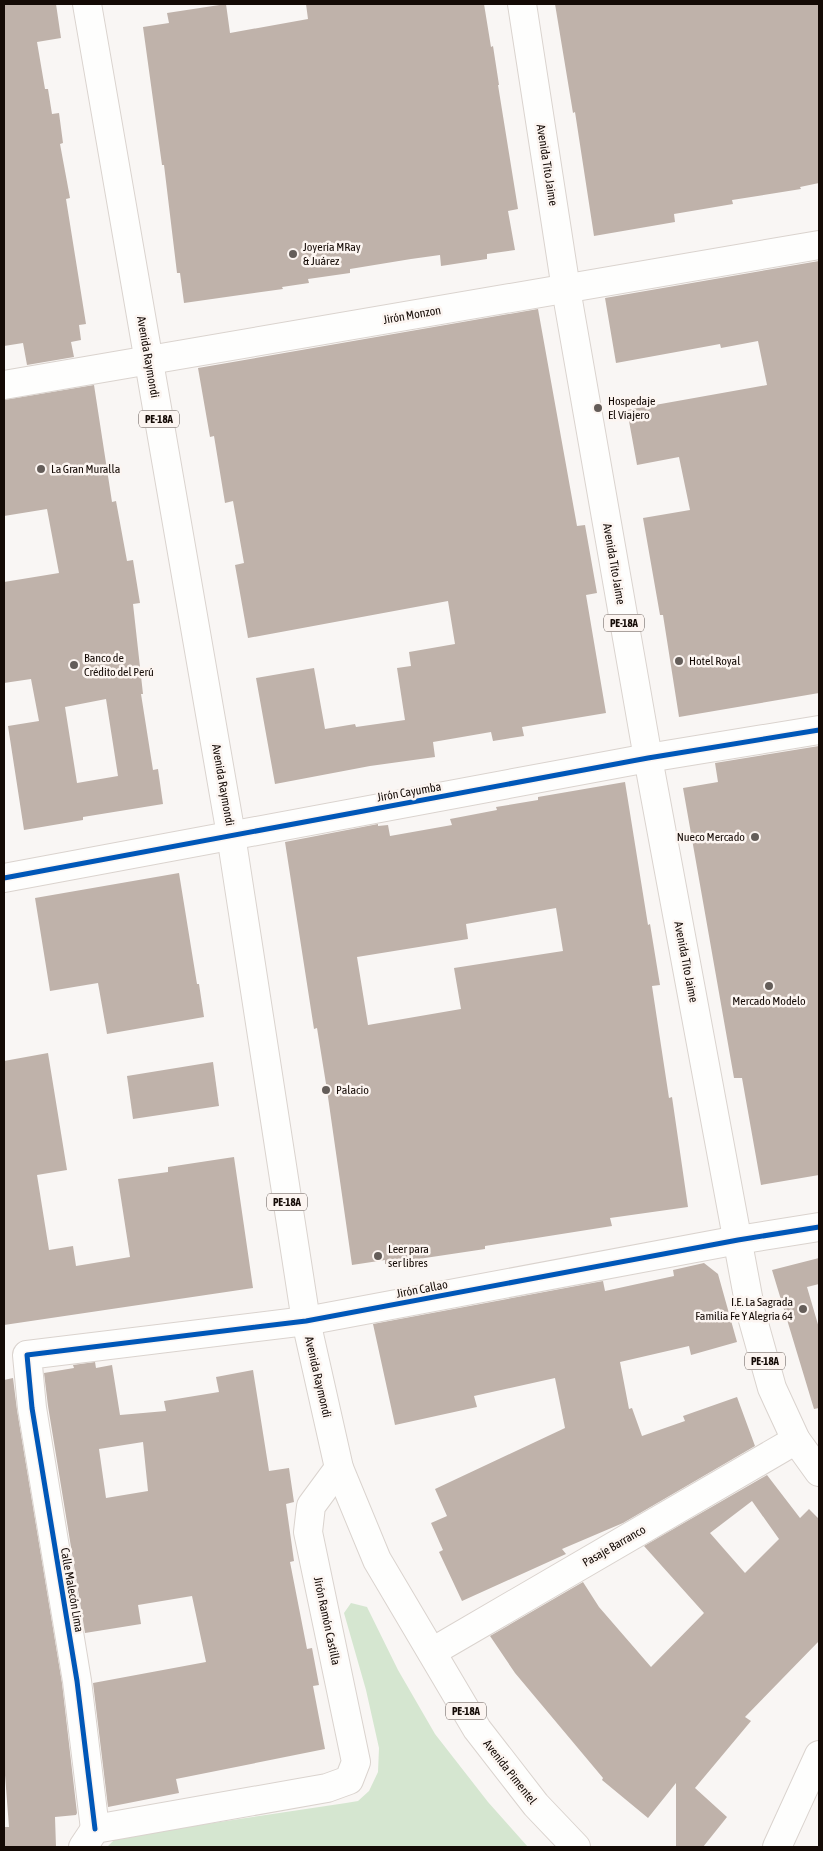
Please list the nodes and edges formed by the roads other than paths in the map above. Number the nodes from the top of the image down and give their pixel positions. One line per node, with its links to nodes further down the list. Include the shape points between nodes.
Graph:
1 (87, 4): 5 (main road, Avenida Raymondi / PE-18A)
2 (522, 4): 4 (main road, Avenida Tito Jaime / PE-18A)
3 (819, 245): 4 (main road, Jirón Monzon)
4 (566, 289): 5 (main road, Jirón Monzon); 8 (main road, Avenida Tito Jaime / PE-18A)
5 (149, 361): 6 (main road, Jirón Monzon); 9 (main road, Avenida Raymondi / PE-18A)
6 (4, 385)
7 (819, 730): 8 (main road, Jirón Cayumba)
8 (648, 758): 9 (main road, Jirón Cayumba); 12 (main road, Avenida Tito Jaime / PE-18A)
9 (231, 835): 10 (main road, Jirón Cayumba); 13 (main road, Avenida Raymondi / PE-18A)
10 (4, 878)
11 (819, 1227): 12 (main road, Jirón Callao)
12 (738, 1240): 13 (main road, Jirón Callao); 15 (main road, PE-18A, via 751,1313 772,1388)
13 (306, 1321): 14 (main road, Jirón Callao); 16 (main road, Avenida Raymondi / PE-18A)
14 (27, 1355): 21 (main road, Calle Malecón Lima, via 32,1408 77,1681)
15 (796, 1440): 17 (main road, PE-18A); 19 (main road, Pasaje Barranco)
16 (339, 1468): 18 (main road, Avenida Raymondi / PE-18A); 21 (main road, Jirón Ramón Castilla, via 311,1506 308,1532 356,1762 349,1780 327,1788)
17 (819, 1472)
18 (377, 1560): 19 (main road, Avenida Pimentel / PE-18A)
19 (432, 1652): 23 (main road, Avenida Pimentel / PE-18A, via 476,1729 536,1805)
20 (819, 1755): 22 (main road)
21 (89, 1838)
22 (776, 1846)
23 (576, 1847)

